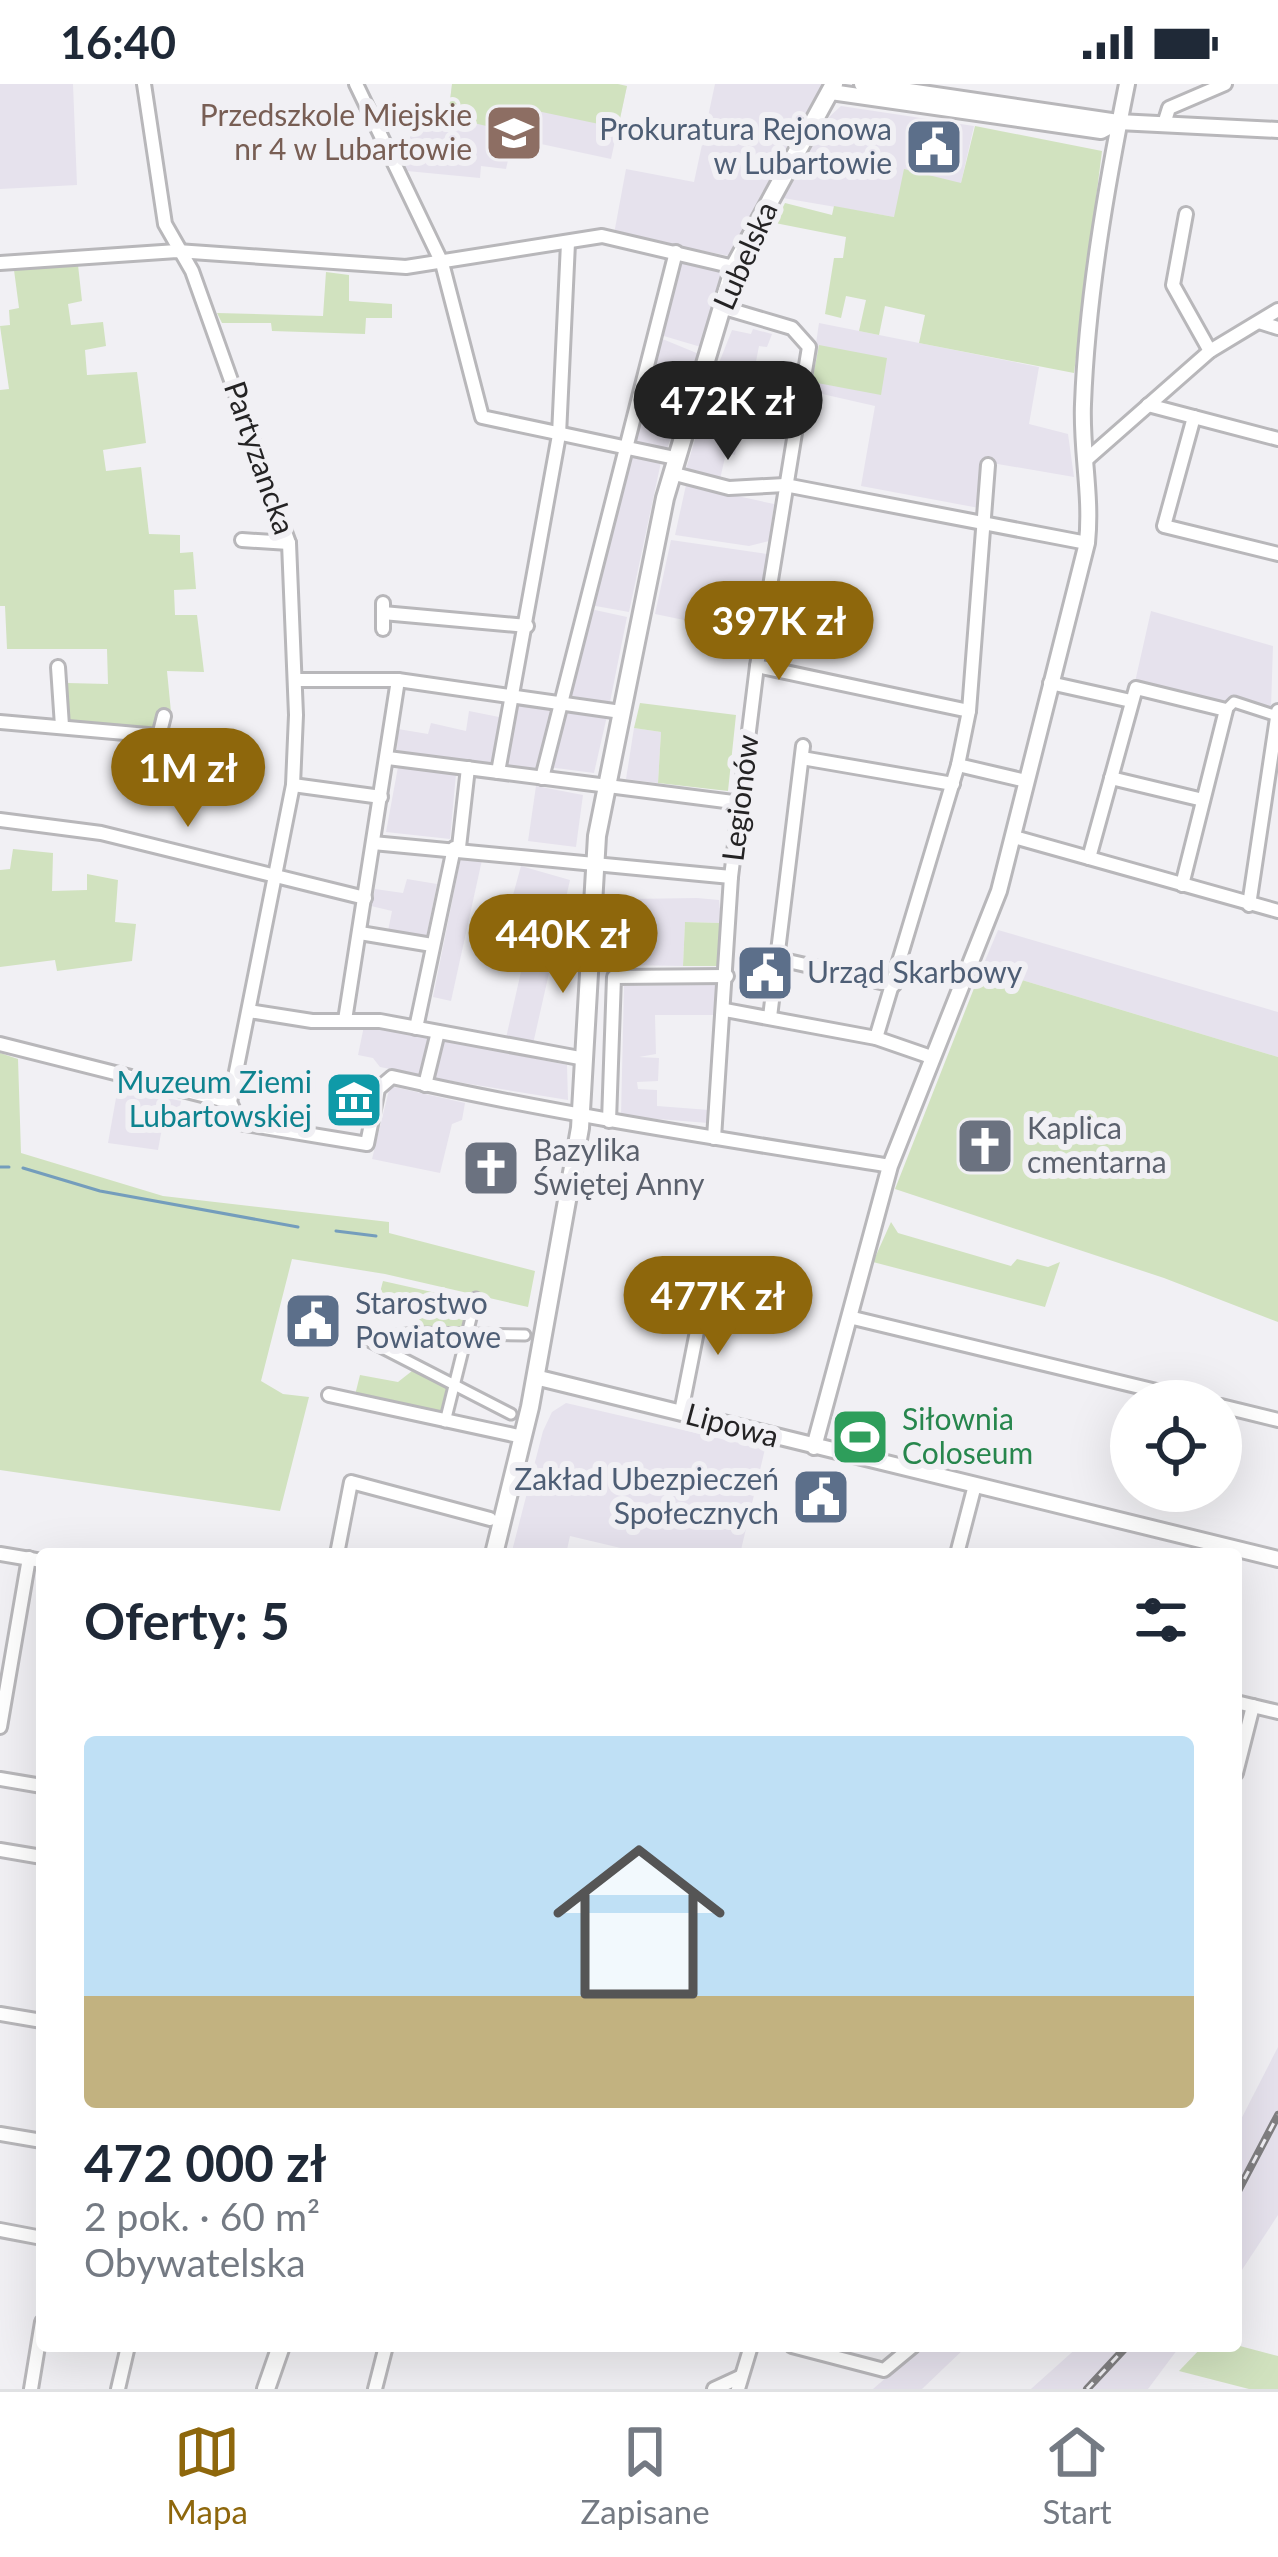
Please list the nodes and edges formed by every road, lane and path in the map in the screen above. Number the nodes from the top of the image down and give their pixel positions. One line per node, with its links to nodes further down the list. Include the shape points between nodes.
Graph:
1 (144, 84): 13 (street, Partyzancka, via 165,224)
2 (356, 84): 16 (street)
3 (862, 84): 7 (street)
4 (1127, 84): 8 (street)
5 (1225, 84): 9 (street, via 1169,108)
6 (832, 88): 7 (street); 17 (main road, Lubelska)
7 (980, 106): 8 (street)
8 (1118, 122): 9 (street); 28 (street, via 1083,392)
9 (1164, 124): 10 (street)
10 (1278, 130)
11 (1186, 214): 22 (street, via 1173,285)
12 (568, 243): 14 (street, via 602,236); 16 (street); 25 (street)
13 (178, 250): 15 (street); 16 (street, via 370,268); 35 (street, Partyzancka)
14 (676, 252): 17 (street); 27 (street)
15 (0, 263)
16 (442, 263): 25 (street, via 482,417)
17 (734, 267): 18 (main road, Lubelska)
18 (721, 307): 29 (main road, Lubelska); 31 (street, Legionów, via 808,340)
19 (1278, 310): 20 (street)
20 (1259, 322): 21 (street); 22 (street)
21 (1278, 328)
22 (1210, 350): 23 (street)
23 (1148, 405): 24 (street); 28 (street)
24 (1194, 417): 26 (street); 36 (street, via 1164,526)
25 (560, 435): 27 (street); 37 (street)
26 (1278, 439)
27 (625, 447): 29 (street); 46 (street)
28 (1086, 460): 34 (street)
29 (673, 465): 31 (street, via 729,488); 49 (main road, Lubelska)
30 (988, 465): 32 (street)
31 (785, 485): 32 (street); 39 (street, Legionów)
32 (985, 521): 34 (street); 48 (street)
33 (242, 540): 35 (street)
34 (1087, 542): 43 (street)
35 (290, 543): 41 (street, Partyzancka)
36 (1278, 554)
37 (527, 626): 38 (street, via 383,608); 44 (street)
38 (383, 629)
39 (757, 666): 48 (street); 66 (street, Legionów)
40 (58, 667): 53 (street)
41 (295, 680): 42 (street); 62 (street, Partyzancka)
42 (398, 680): 44 (street); 54 (street)
43 (1050, 683): 45 (street); 60 (street)
44 (513, 695): 46 (street); 57 (street)
45 (1131, 701): 47 (street, via 1139,687); 59 (street)
46 (559, 704): 49 (street); 58 (street)
47 (1226, 710): 50 (street, via 1234,702); 65 (street)
48 (969, 711): 55 (street)
49 (621, 712): 63 (main road, Lubelska)
50 (1278, 714): 77 (street)
51 (164, 716): 53 (street, via 159,736)
52 (0, 722): 53 (street)
53 (62, 726)
54 (388, 758): 56 (street); 64 (street)
55 (958, 764): 60 (street); 61 (street)
56 (468, 768): 57 (street); 70 (street)
57 (498, 772): 58 (street)
58 (542, 778): 63 (street)
59 (1112, 778): 65 (street); 71 (street)
60 (1026, 782): 68 (street)
61 (953, 784): 81 (street, via 803,752); 83 (street)
62 (292, 785): 64 (street); 74 (street, Partyzancka)
63 (606, 788): 66 (street); 72 (main road, Lubelska)
64 (381, 797): 69 (street)
65 (1203, 800): 75 (street)
66 (741, 803): 73 (street, Legionów)
67 (0, 820): 74 (street, via 100,833)
68 (1014, 837): 71 (street); 92 (street)
69 (373, 843): 70 (street); 76 (street)
70 (456, 848): 72 (street); 80 (street)
71 (1089, 858): 75 (street)
72 (594, 861): 73 (street); 93 (main road, Lubelska)
73 (731, 877): 82 (street, Legionów)
74 (277, 878): 76 (street); 85 (street, Partyzancka)
75 (1182, 885): 77 (street)
76 (365, 898): 79 (street)
77 (1249, 905): 78 (street)
78 (1278, 911)
79 (360, 933): 80 (street); 87 (street)
80 (432, 945): 88 (street)
81 (779, 959): 83 (street); 86 (street)
82 (727, 976): 84 (street, Legionów); 97 (street, via 614,977)
83 (894, 985): 90 (street)
84 (724, 1010): 86 (street); 98 (street, Legionów)
85 (250, 1011): 87 (street); 95 (street, Partyzancka)
86 (770, 1017): 90 (street)
87 (345, 1020): 88 (street)
88 (416, 1028): 89 (street)
89 (438, 1032): 93 (street); 94 (street)
90 (876, 1038): 92 (street)
91 (0, 1044): 95 (street)
92 (931, 1057): 99 (street)
93 (585, 1059): 96 (main road, Lubelska)
94 (425, 1084): 95 (street, via 381,1082 367,1144 240,1123); 96 (street)
95 (230, 1102)
96 (581, 1119): 97 (street); 105 (main road, Lubelska)
97 (609, 1121): 98 (street)
98 (714, 1138): 99 (street)
99 (890, 1166): 102 (street)
100 (704, 1296): 110 (street)
101 (476, 1298): 103 (street)
102 (849, 1317): 106 (street); 115 (street)
103 (467, 1334): 104 (street); 107 (street); 107 (street, via 365,1339)
104 (525, 1335)
105 (535, 1377): 110 (street, Lipowa); 114 (main road, Lubelska)
106 (1111, 1380)
107 (454, 1388): 111 (street); 113 (street)
108 (328, 1395): 113 (street)
109 (1242, 1411): 112 (street)
110 (681, 1412): 115 (street, Lipowa)
111 (511, 1414)
112 (1278, 1420)
113 (445, 1422): 114 (street)
114 (523, 1437): 119 (main road, Lubelska)
115 (814, 1447): 116 (street, Lipowa)
116 (974, 1485): 120 (street); 121 (street, Lipowa)
117 (490, 1519): 118 (street, via 351,1482)
118 (339, 1548)
119 (495, 1548)
120 (958, 1548)
121 (1233, 1548)
122 (1242, 1550): 124 (street, Lipowa)
123 (0, 1554): 125 (street)
124 (1278, 1559)
125 (35, 1560): 126 (street)
126 (3, 1697): 130 (street)
127 (1242, 1703): 128 (street)
128 (1253, 1706): 129 (street); 131 (street)
129 (1278, 1712)
130 (0, 1727)
131 (1242, 1749)
132 (0, 1779): 133 (street)
133 (36, 1785)
134 (0, 1850): 135 (street)
135 (36, 1856)
136 (0, 2014): 137 (street)
137 (36, 2020)
138 (0, 2134): 139 (street)
139 (36, 2140)
140 (0, 2230): 141 (street)
141 (36, 2237)
142 (37, 2352): 153 (street)
143 (127, 2352): 154 (street)
144 (279, 2352): 152 (main road)
145 (384, 2352): 155 (street)
146 (749, 2352): 151 (street)
147 (816, 2352): 150 (street)
148 (853, 2352): 150 (street)
149 (906, 2352): 150 (street, via 884,2370)
150 (851, 2361)
151 (739, 2383): 156 (street)
152 (271, 2385)
153 (31, 2389)
154 (118, 2389)
155 (375, 2389)
156 (714, 2389)

